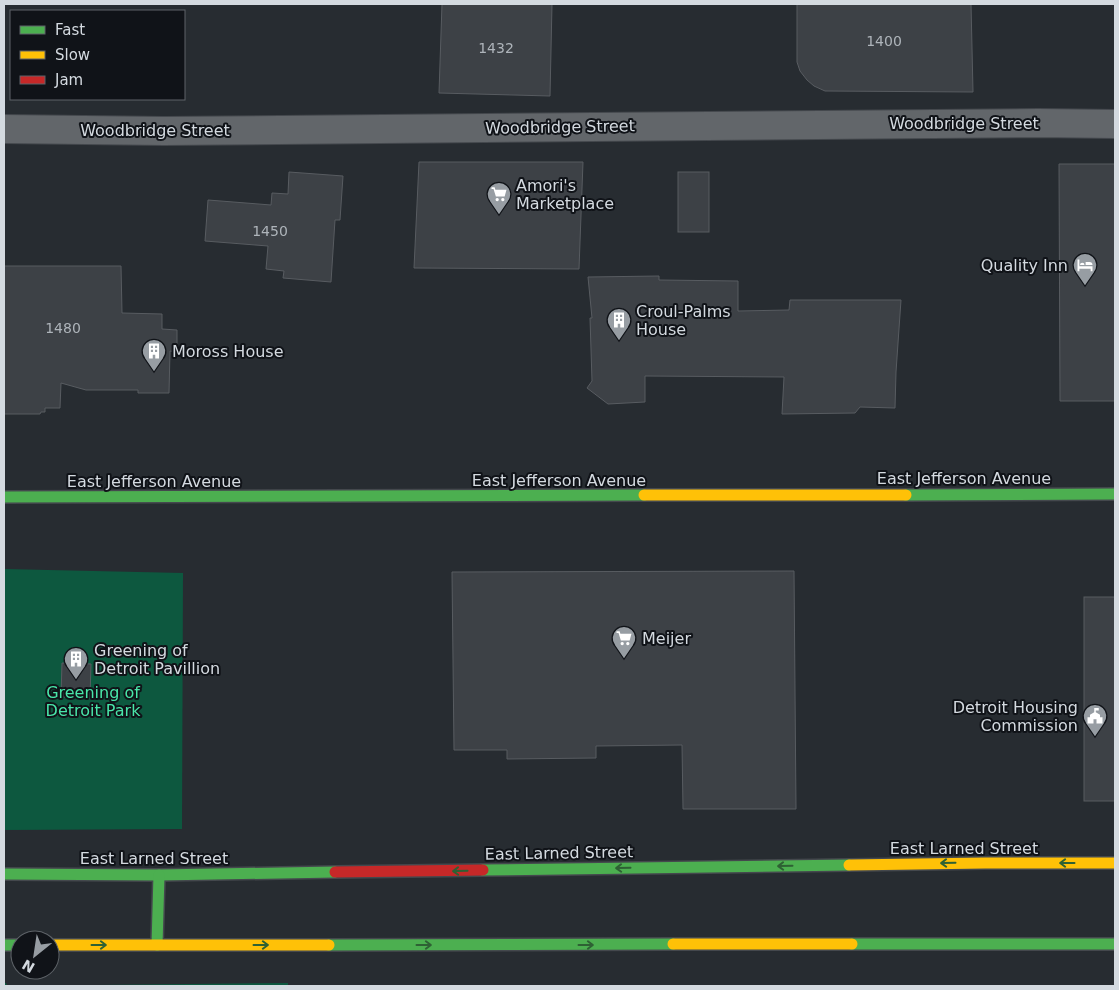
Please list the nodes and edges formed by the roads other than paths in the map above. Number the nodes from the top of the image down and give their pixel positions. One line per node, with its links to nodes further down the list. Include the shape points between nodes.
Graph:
1 (1115, 124): 2 (street, Woodbridge Street, via 1038,122 164,131)
2 (4, 129)
3 (1115, 494): 4 (street, East Jefferson Avenue)
4 (4, 497)
5 (1115, 863): 7 (street, East Larned Street, one-way to 7, via 985,862)
6 (4, 874): 7 (street, East Larned Street)
7 (159, 875): 10 (street)
8 (1115, 944): 10 (street, one-way to 8)
9 (60, 945): 10 (street, one-way to 10)
10 (157, 945)

